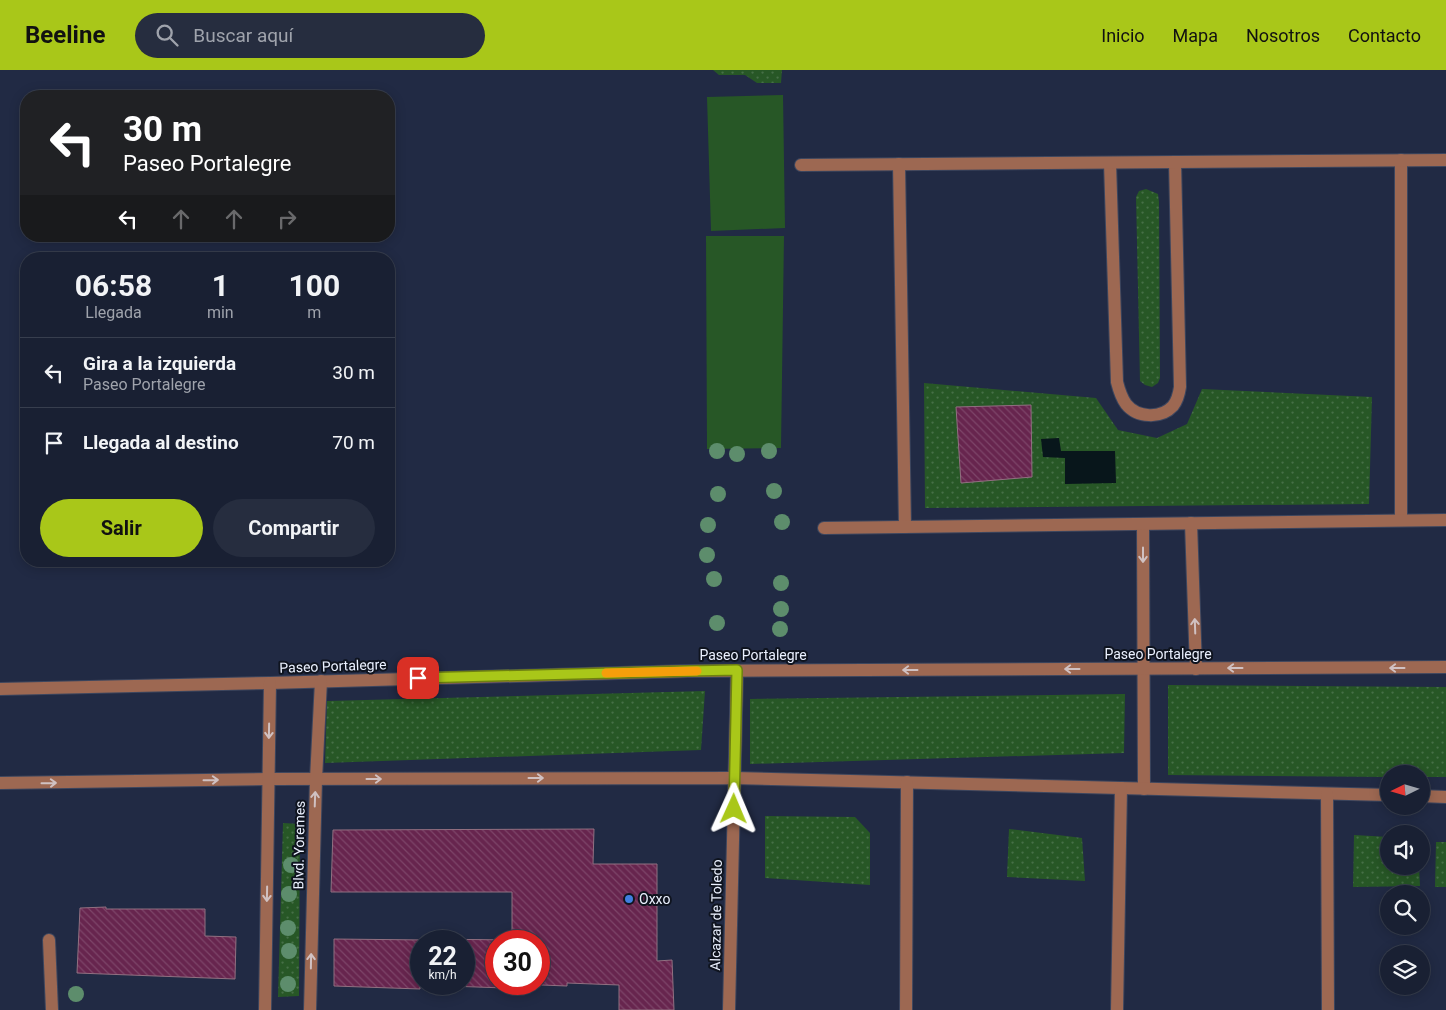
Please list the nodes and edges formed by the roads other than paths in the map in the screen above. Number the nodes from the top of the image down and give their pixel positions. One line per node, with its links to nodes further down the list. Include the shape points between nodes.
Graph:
1 (1401, 160): 2 (street); 3 (street); 7 (street)
2 (1446, 160)
3 (1175, 162): 4 (street); 4 (street, via 1180,387 1172,407 1150,416 1128,406 1120,395 1117,382)
4 (1110, 163): 5 (street)
5 (899, 164): 6 (street); 11 (street)
6 (801, 165)
7 (1401, 520): 8 (street); 9 (street)
8 (1446, 520)
9 (1191, 523): 10 (street); 15 (street, one-way to 9)
10 (1142, 524): 11 (street); 14 (street, one-way to 14)
11 (906, 527): 12 (street)
12 (824, 528)
13 (1446, 667): 15 (street, Paseo Portalegre, one-way to 15)
14 (1143, 668): 15 (street, Paseo Portalegre); 16 (street, Paseo Portalegre, one-way to 16); 26 (street)
15 (1196, 668)
16 (737, 670): 17 (street, Paseo Portalegre); 20 (street, Alcazar de Toledo)
17 (321, 681): 18 (street, Paseo Portalegre); 22 (street, Blvd. Yoremes)
18 (270, 683): 19 (street, Paseo Portalegre); 21 (street, one-way to 21)
19 (0, 689)
20 (734, 778): 22 (street, one-way to 20); 23 (street); 35 (street, Alcazar de Toledo)
21 (269, 779): 22 (street); 24 (street, one-way to 21); 33 (street, one-way to 33)
22 (316, 780): 34 (street, Blvd. Yoremes, one-way to 22)
23 (907, 782): 25 (street); 36 (street)
24 (0, 783)
25 (1121, 788): 26 (street); 37 (street)
26 (1144, 789): 27 (street)
27 (1327, 794): 28 (street); 38 (street)
28 (1380, 795)
29 (1430, 796): 30 (street)
30 (1446, 797)
31 (49, 940): 32 (street)
32 (52, 1010)
33 (265, 1010)
34 (310, 1010)
35 (729, 1010)
36 (906, 1010)
37 (1118, 1010)
38 (1328, 1010)

